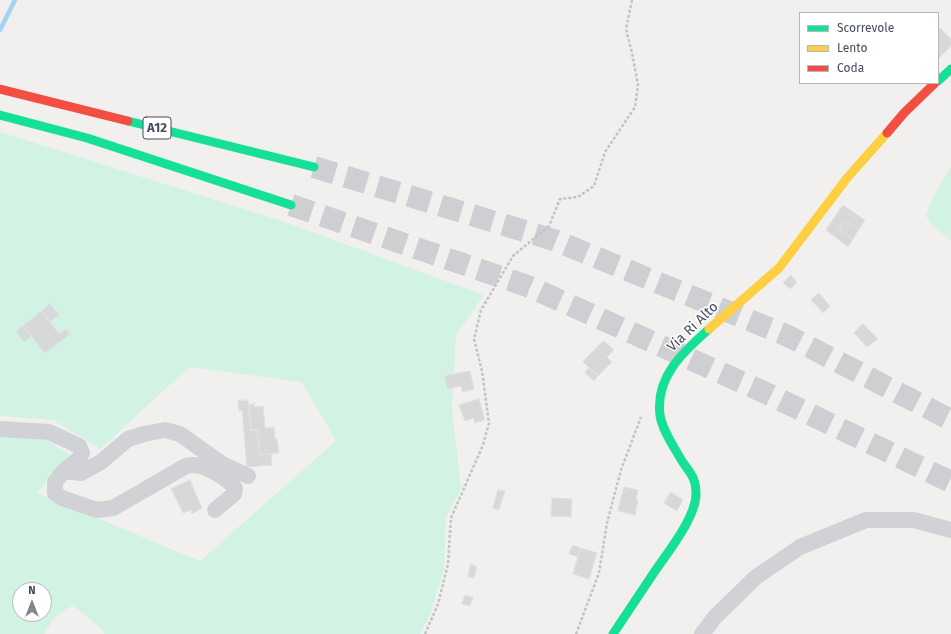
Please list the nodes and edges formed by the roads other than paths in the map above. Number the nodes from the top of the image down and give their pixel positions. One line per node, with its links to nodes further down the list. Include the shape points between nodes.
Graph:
1 (951, 69): 2 (main road)
2 (939, 79)
3 (934, 84): 13 (main road, Via Ri Alto, via 904,113 847,178 779,268 692,344 670,369 661,389 660,415 680,458 693,475 696,494 692,512 677,538)
4 (0, 89): 6 (main road, A12)
5 (0, 115): 7 (main road, A12, via 87,138)
6 (314, 167)
7 (291, 205)
8 (0, 429): 9 (street, via 49,432 79,446 82,453 80,458)
9 (64, 471): 10 (street, via 81,473 100,462 128,439 165,430 180,434 222,464); 11 (street, via 55,482 54,493 97,510 113,508 186,466 196,465 231,482 235,488 234,494)
10 (248, 476)
11 (215, 510)
12 (951, 530): 14 (street, via 914,520 866,520 800,547 756,577 715,617)
13 (613, 634)
14 (702, 634)

